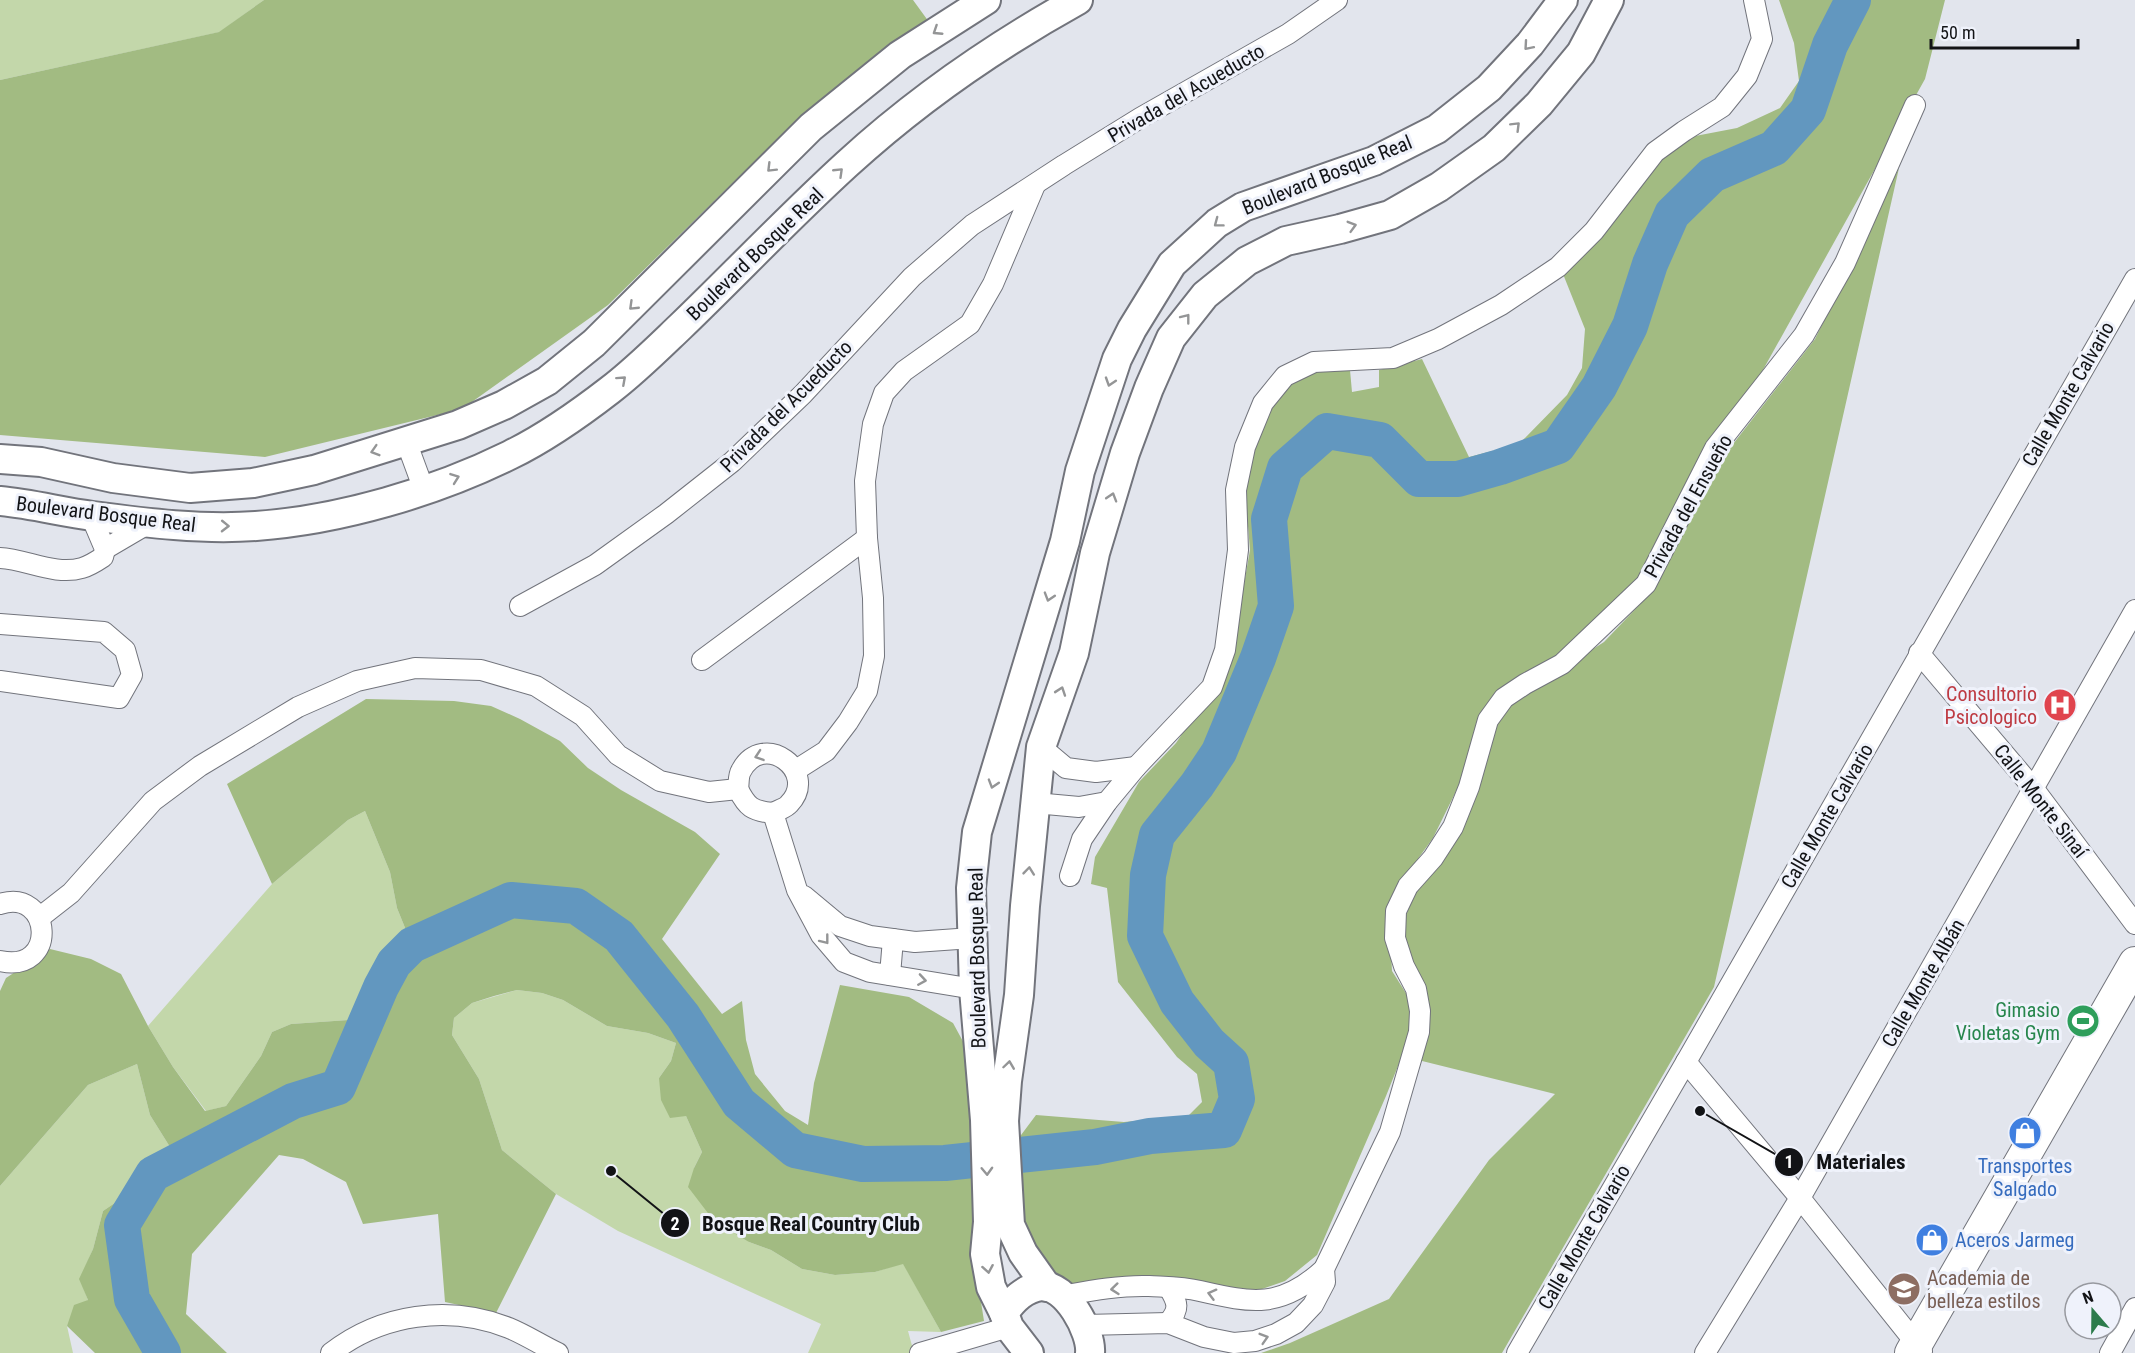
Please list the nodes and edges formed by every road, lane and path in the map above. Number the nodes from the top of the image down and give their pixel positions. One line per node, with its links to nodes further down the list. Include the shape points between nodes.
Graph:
1 (986, 0): 10 (street, Boulevard Bosque Real, one-way to 10, via 900,55 811,128 572,363 504,405)
2 (1078, 0): 12 (street, Boulevard Bosque Real, one-way to 2, via 512,454 612,389 890,126 939,88)
3 (1337, 0): 8 (street, Privada del Acueducto, via 1288,34 1140,118)
4 (1563, 0): 17 (street, Boulevard Bosque Real, one-way to 17, via 1530,44 1489,88 1437,129 1374,161 1244,207 1217,223 1172,264 1118,359 1080,471)
5 (1609, 0): 19 (street, Boulevard Bosque Real, one-way to 5, via 1149,388 1171,338 1205,295 1262,252 1286,241 1390,214 1439,187 1494,148 1539,104 1581,53)
6 (1754, 0): 28 (street, via 1762,39 1747,76 1722,107 1655,152 1594,231 1558,267 1492,310 1393,358 1314,362 1285,376 1263,403 1245,447 1236,490 1238,550 1225,650 1212,687)
7 (1915, 105): 50 (street, Privada del Ensueño, via 1845,263 1804,335 1715,448 1646,584 1562,664 1504,698 1488,720 1453,827 1408,886 1396,911 1395,938 1416,989 1419,1032 1390,1132)
8 (1035, 185): 16 (street, via 993,284 970,324 904,371 884,393 873,424 865,481); 21 (street, Privada del Acueducto, via 972,225 912,277 803,394 732,462 595,565)
9 (2135, 279): 24 (street, Calle Monte Calvario)
10 (406, 441): 11 (street, Boulevard Bosque Real, one-way to 11, via 314,470 253,483 190,488 113,478 41,462); 12 (street)
11 (0, 459)
12 (424, 490): 15 (street, Boulevard Bosque Real, one-way to 12, via 256,526 327,516)
13 (0, 501): 14 (street, Boulevard Bosque Real)
14 (91, 516): 15 (street, Boulevard Bosque Real); 18 (street)
15 (151, 522): 18 (street)
16 (867, 538): 25 (street); 29 (street, via 874,656 867,691 826,751)
17 (1065, 541): 19 (street); 40 (street, Boulevard Bosque Real, one-way to 40, via 977,832 971,888)
18 (105, 549): 20 (street, via 104,557 81,569 59,570)
19 (1095, 553): 27 (street, Boulevard Bosque Real, one-way to 19, via 1074,653)
20 (0, 558)
21 (520, 606)
22 (2135, 610): 31 (street, Calle Monte Albán)
23 (0, 624): 26 (street, via 104,632 125,650 132,675 119,698)
24 (1919, 653): 31 (street, Calle Monte Sinaí); 46 (street, Calle Monte Calvario)
25 (702, 660)
26 (0, 681)
27 (1041, 747): 28 (street, via 1066,768 1096,772); 33 (street, Boulevard Bosque Real)
28 (1136, 767): 32 (street)
29 (796, 770): 30 (street, one-way to 30, via 784,757 767,753 751,758 740,772); 34 (street, via 798,788 789,805)
30 (738, 789): 34 (street, via 745,803 757,811); 38 (street, via 709,792 660,781 618,755 583,716 536,686 481,670 415,668 357,681 298,707 201,766 153,801 71,894)
31 (2034, 789): 39 (street, Calle Monte Sinaí); 48 (street, Calle Monte Albán)
32 (1107, 802): 33 (street, via 1079,807); 35 (street, via 1082,839)
33 (1035, 804): 47 (street, Boulevard Bosque Real, one-way to 33, via 1007,1081 1019,995)
34 (773, 813): 36 (street)
35 (1070, 876)
36 (797, 890): 41 (street, via 840,926); 44 (street, one-way to 44, via 821,935 844,962)
37 (0, 904): 38 (street, via 26,904)
38 (39, 918): 42 (street, via 42,939 38,949 21,962)
39 (2135, 924)
40 (972, 938): 41 (street, via 915,942); 45 (street, Boulevard Bosque Real)
41 (893, 939): 44 (street)
42 (0, 961)
43 (2135, 963): 57 (main road)
44 (890, 975): 45 (street, one-way to 45)
45 (974, 989): 47 (street, Boulevard Bosque Real)
46 (1686, 1062): 48 (street); 62 (street, Calle Monte Calvario)
47 (994, 1121): 49 (street, Boulevard Bosque Real)
48 (1800, 1198): 57 (street); 63 (street, Calle Monte Albán)
49 (999, 1224): 52 (street, Boulevard Bosque Real); 54 (street, Boulevard Bosque Real, one-way to 54, via 985,1254 991,1287)
50 (1324, 1269): 51 (street, Privada del Ensueño, one-way to 51, via 1310,1283 1273,1299 1249,1301); 55 (street, Privada del Ensueño, one-way to 50, via 1234,1343 1276,1334 1296,1323 1313,1305 1325,1282)
51 (1169, 1288): 52 (street, Privada del Ensueño, one-way to 52); 55 (street, via 1177,1300 1176,1313)
52 (1054, 1291): 54 (street, via 1040,1286 1018,1296); 56 (street, Boulevard Bosque Real, via 1067,1300)
53 (2135, 1308): 64 (street)
54 (1007, 1320): 60 (street); 61 (street, Boulevard Bosque Real)
55 (1168, 1323): 56 (street, Privada del Ensueño)
56 (1091, 1342)
57 (1917, 1350)
58 (331, 1353): 59 (street, via 372,1329 403,1318 437,1314 507,1328)
59 (558, 1353)
60 (920, 1353)
61 (1029, 1353)
62 (1517, 1353)
63 (1705, 1353)
64 (2110, 1353)

